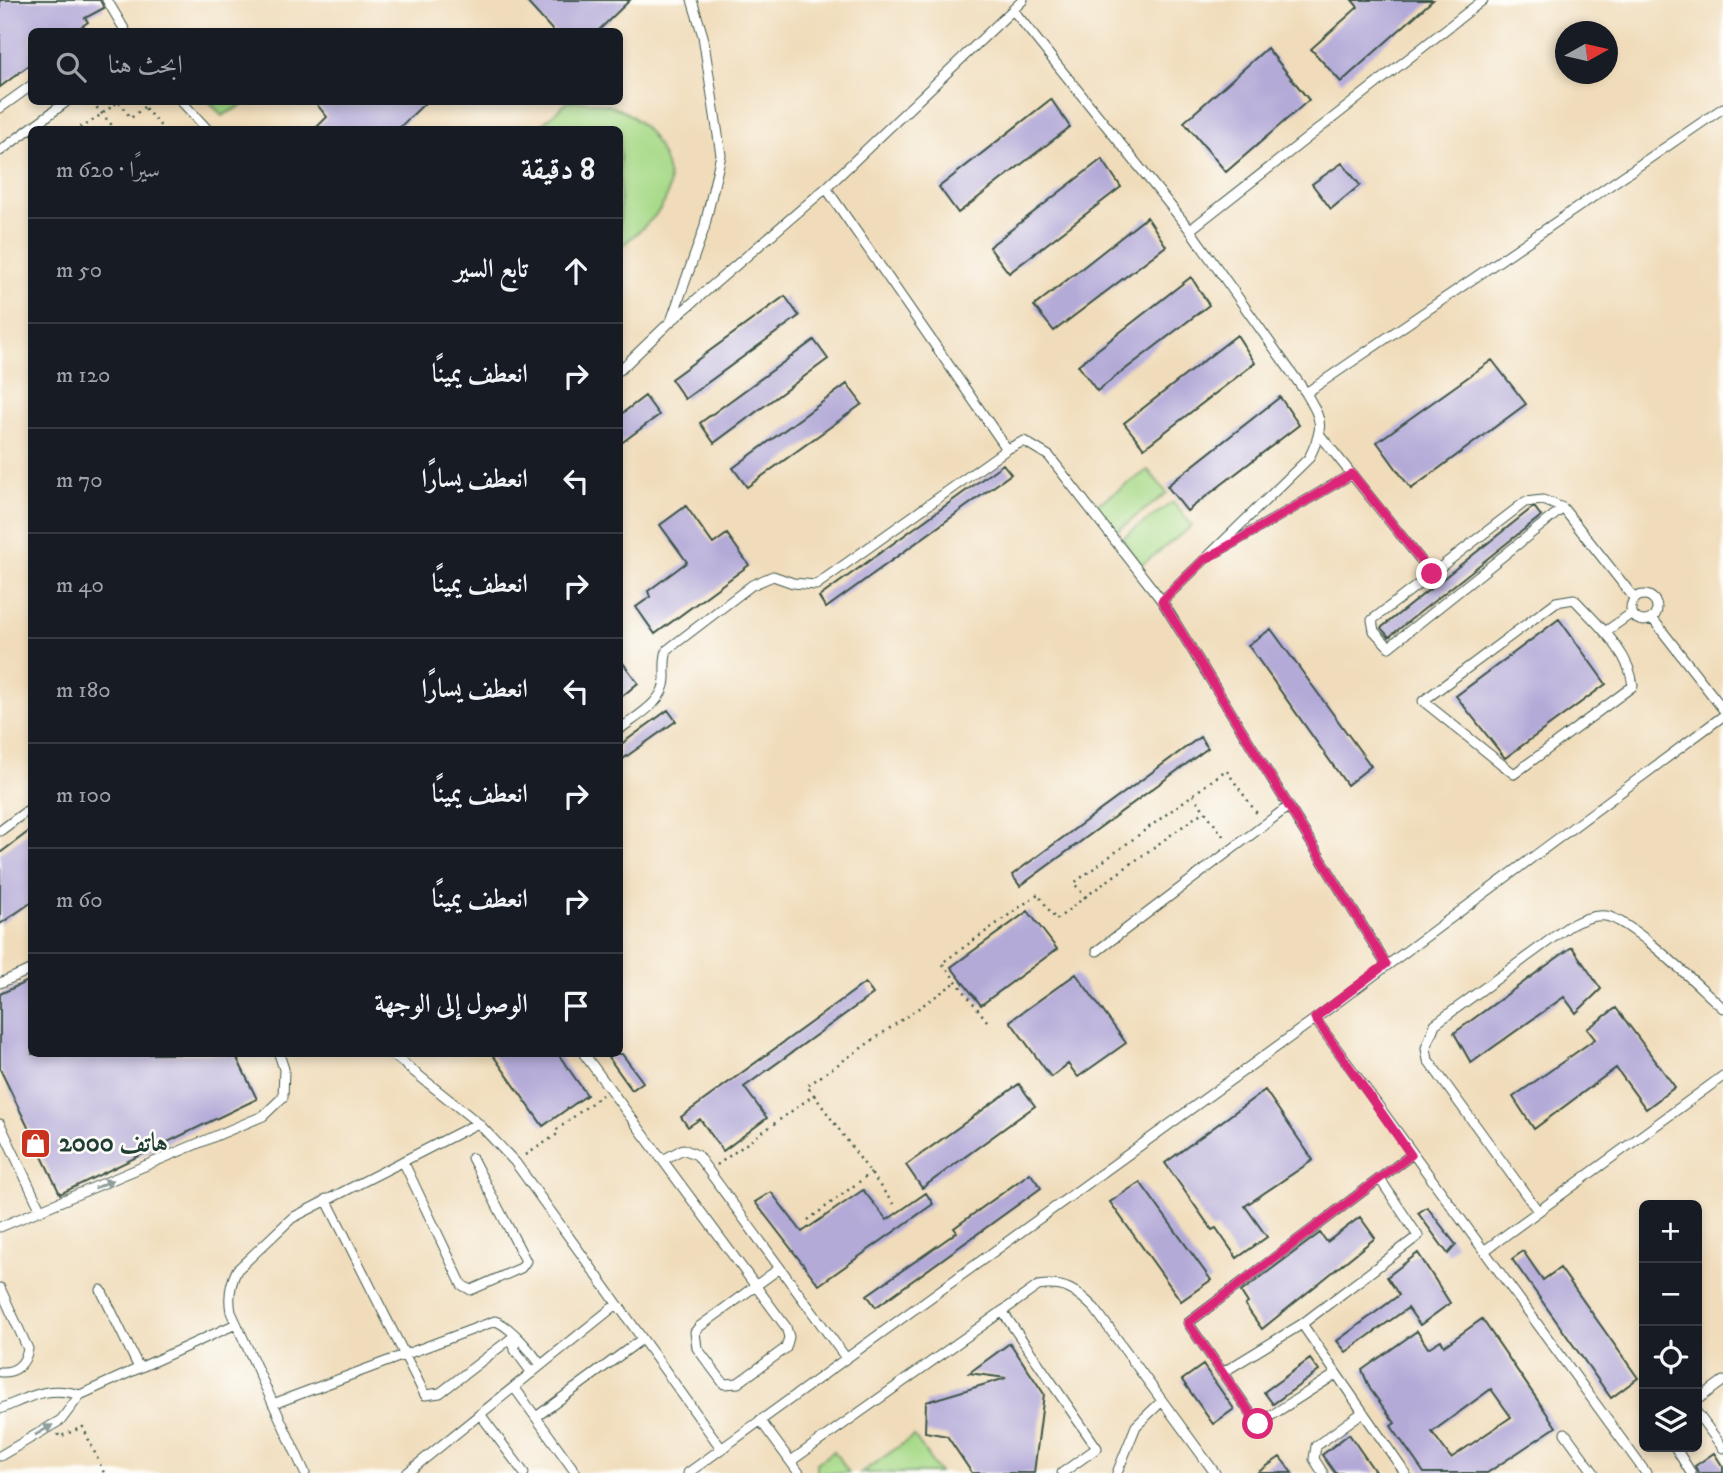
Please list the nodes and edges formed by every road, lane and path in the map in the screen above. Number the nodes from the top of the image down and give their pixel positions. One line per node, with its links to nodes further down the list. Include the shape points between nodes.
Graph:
1 (107, 0): 6 (lane)
2 (692, 0): 27 (lane, via 703,36 721,155 704,229)
3 (1023, 0): 5 (lane)
4 (1483, 0): 26 (lane)
5 (1013, 10): 25 (lane); 26 (lane)
6 (124, 28)
7 (28, 88): 13 (lane)
8 (62, 105): 18 (lane)
9 (95, 105): 16 (path)
10 (114, 105): 16 (path)
11 (121, 105): 14 (path, via 131,118)
12 (185, 105): 22 (lane)
13 (0, 107)
14 (144, 107): 21 (path)
15 (1723, 107): 29 (lane)
16 (102, 113): 17 (path); 20 (path)
17 (88, 124): 19 (path)
18 (34, 126)
19 (83, 126)
20 (113, 126)
21 (161, 126)
22 (204, 126)
23 (28, 130): 24 (lane)
24 (0, 151)
25 (826, 188): 27 (lane); 31 (lane)
26 (1190, 230): 29 (lane)
27 (670, 322): 28 (lane)
28 (623, 367)
29 (1306, 393): 30 (lane, via 1320,418)
30 (1320, 435): 32 (lane); 34 (lane, via 1309,458)
31 (1007, 449): 37 (lane, via 1024,441 1049,456); 43 (lane, via 816,585 773,576 752,585 667,650 663,663 666,679 655,703)
32 (1352, 474): 34 (lane); 35 (lane)
33 (1563, 508): 35 (lane, via 1543,500 1525,502); 35 (lane, via 1389,647 1374,631 1372,620); 36 (lane)
34 (1204, 560): 37 (lane)
35 (1432, 574)
36 (1635, 599): 38 (lane); 39 (lane, via 1653,600 1657,609)
37 (1162, 601): 45 (lane)
38 (1632, 613): 39 (lane, via 1638,620); 40 (lane)
39 (1652, 618): 41 (lane)
40 (1605, 632): 40 (lane, via 1574,599 1556,602 1423,701 1514,774 1633,686 1632,670)
41 (1723, 709)
42 (1723, 716): 53 (lane)
43 (623, 727)
44 (1192, 794): 47 (path); 48 (path, via 1226,770); 51 (path, via 1074,883)
45 (1289, 806): 48 (lane); 53 (lane)
46 (28, 810): 49 (lane)
47 (1204, 811): 50 (path); 51 (path)
48 (1264, 824): 50 (lane)
49 (0, 831)
50 (1232, 849): 52 (lane)
51 (1085, 897): 55 (path, via 1056,920 1038,894 942,963)
52 (1097, 951)
53 (1386, 964): 58 (lane)
54 (28, 971): 56 (lane)
55 (956, 982): 59 (path); 65 (path, via 807,1086)
56 (0, 983)
57 (1723, 1007): 79 (lane, via 1630,928 1606,916 1593,916 1569,926 1436,1024 1426,1048 1434,1071)
58 (1315, 1018): 68 (lane); 94 (lane)
59 (987, 1021)
60 (280, 1057): 78 (lane, one-way to 60, via 263,1116 283,1097)
61 (396, 1057): 67 (lane)
62 (586, 1057): 64 (lane)
63 (1723, 1076): 79 (lane)
64 (610, 1089): 70 (lane); 72 (path)
65 (814, 1095): 73 (path); 74 (path)
66 (0, 1124): 78 (lane)
67 (478, 1124): 71 (lane); 72 (lane)
68 (1411, 1155): 75 (lane); 82 (lane)
69 (472, 1158): 71 (lane, via 526,1261 522,1268 471,1290 462,1285)
70 (663, 1160): 73 (lane, via 674,1152 690,1150); 84 (lane)
71 (402, 1161): 76 (lane)
72 (515, 1163): 87 (lane)
73 (709, 1171): 83 (lane)
74 (871, 1173): 77 (path); 80 (path)
75 (1380, 1179): 90 (lane, via 1418,1236); 99 (lane, via 1188,1323)
76 (326, 1199): 89 (lane, via 283,1225 237,1270 229,1295); 93 (lane)
77 (896, 1208)
78 (41, 1211): 81 (lane)
79 (1538, 1211): 82 (lane)
80 (808, 1220)
81 (0, 1227)
82 (1484, 1251): 133 (lane)
83 (780, 1268): 84 (lane); 94 (lane)
84 (755, 1286): 84 (lane, via 786,1327 789,1343 728,1386 712,1370 694,1337 699,1327)
85 (0, 1288): 97 (lane, via 28,1349 22,1365)
86 (101, 1290): 96 (lane)
87 (617, 1304): 92 (lane); 95 (lane)
88 (1002, 1311): 105 (lane, via 1038,1286 1058,1283 1078,1292); 119 (lane); 127 (lane, via 1097,1448)
89 (236, 1324): 96 (lane); 106 (lane)
90 (1302, 1324): 99 (lane); 100 (lane)
91 (513, 1337): 93 (lane, via 495,1321); 93 (lane, via 435,1396 421,1391); 95 (lane, via 524,1342); 98 (lane, via 514,1350)
92 (642, 1339): 110 (lane); 115 (lane)
93 (402, 1354): 106 (lane)
94 (846, 1358): 111 (lane)
95 (541, 1365): 98 (lane)
96 (139, 1368): 103 (lane)
97 (0, 1372)
98 (531, 1373): 102 (lane)
99 (1222, 1373): 100 (lane, via 1258,1424)
100 (1336, 1374): 108 (lane)
101 (1723, 1381): 104 (lane)
102 (514, 1387): 109 (lane); 110 (lane)
103 (80, 1395): 107 (lane, via 61,1389); 113 (lane)
104 (1702, 1396)
105 (1162, 1401): 128 (lane, via 1136,1426); 129 (lane)
106 (273, 1404): 121 (lane)
107 (0, 1409)
108 (1363, 1412): 130 (lane, via 1316,1446 1314,1460); 131 (lane)
109 (480, 1414): 122 (lane); 123 (lane)
110 (536, 1417): 124 (lane)
111 (760, 1420): 115 (lane); 119 (lane)
112 (1702, 1420): 116 (lane)
113 (54, 1424): 118 (lane, one-way to 113); 120 (path, via 59,1437 83,1427)
114 (1565, 1433): 132 (lane)
115 (722, 1448): 125 (lane)
116 (1723, 1448)
117 (1678, 1452): 134 (lane)
118 (0, 1456)
119 (790, 1461): 126 (lane)
120 (104, 1473)
121 (305, 1473)
122 (407, 1473)
123 (524, 1473)
124 (576, 1473)
125 (688, 1473)
126 (799, 1473)
127 (1062, 1473)
128 (1117, 1473)
129 (1215, 1473)
130 (1323, 1473)
131 (1405, 1473)
132 (1594, 1473)
133 (1646, 1473)
134 (1691, 1473)

